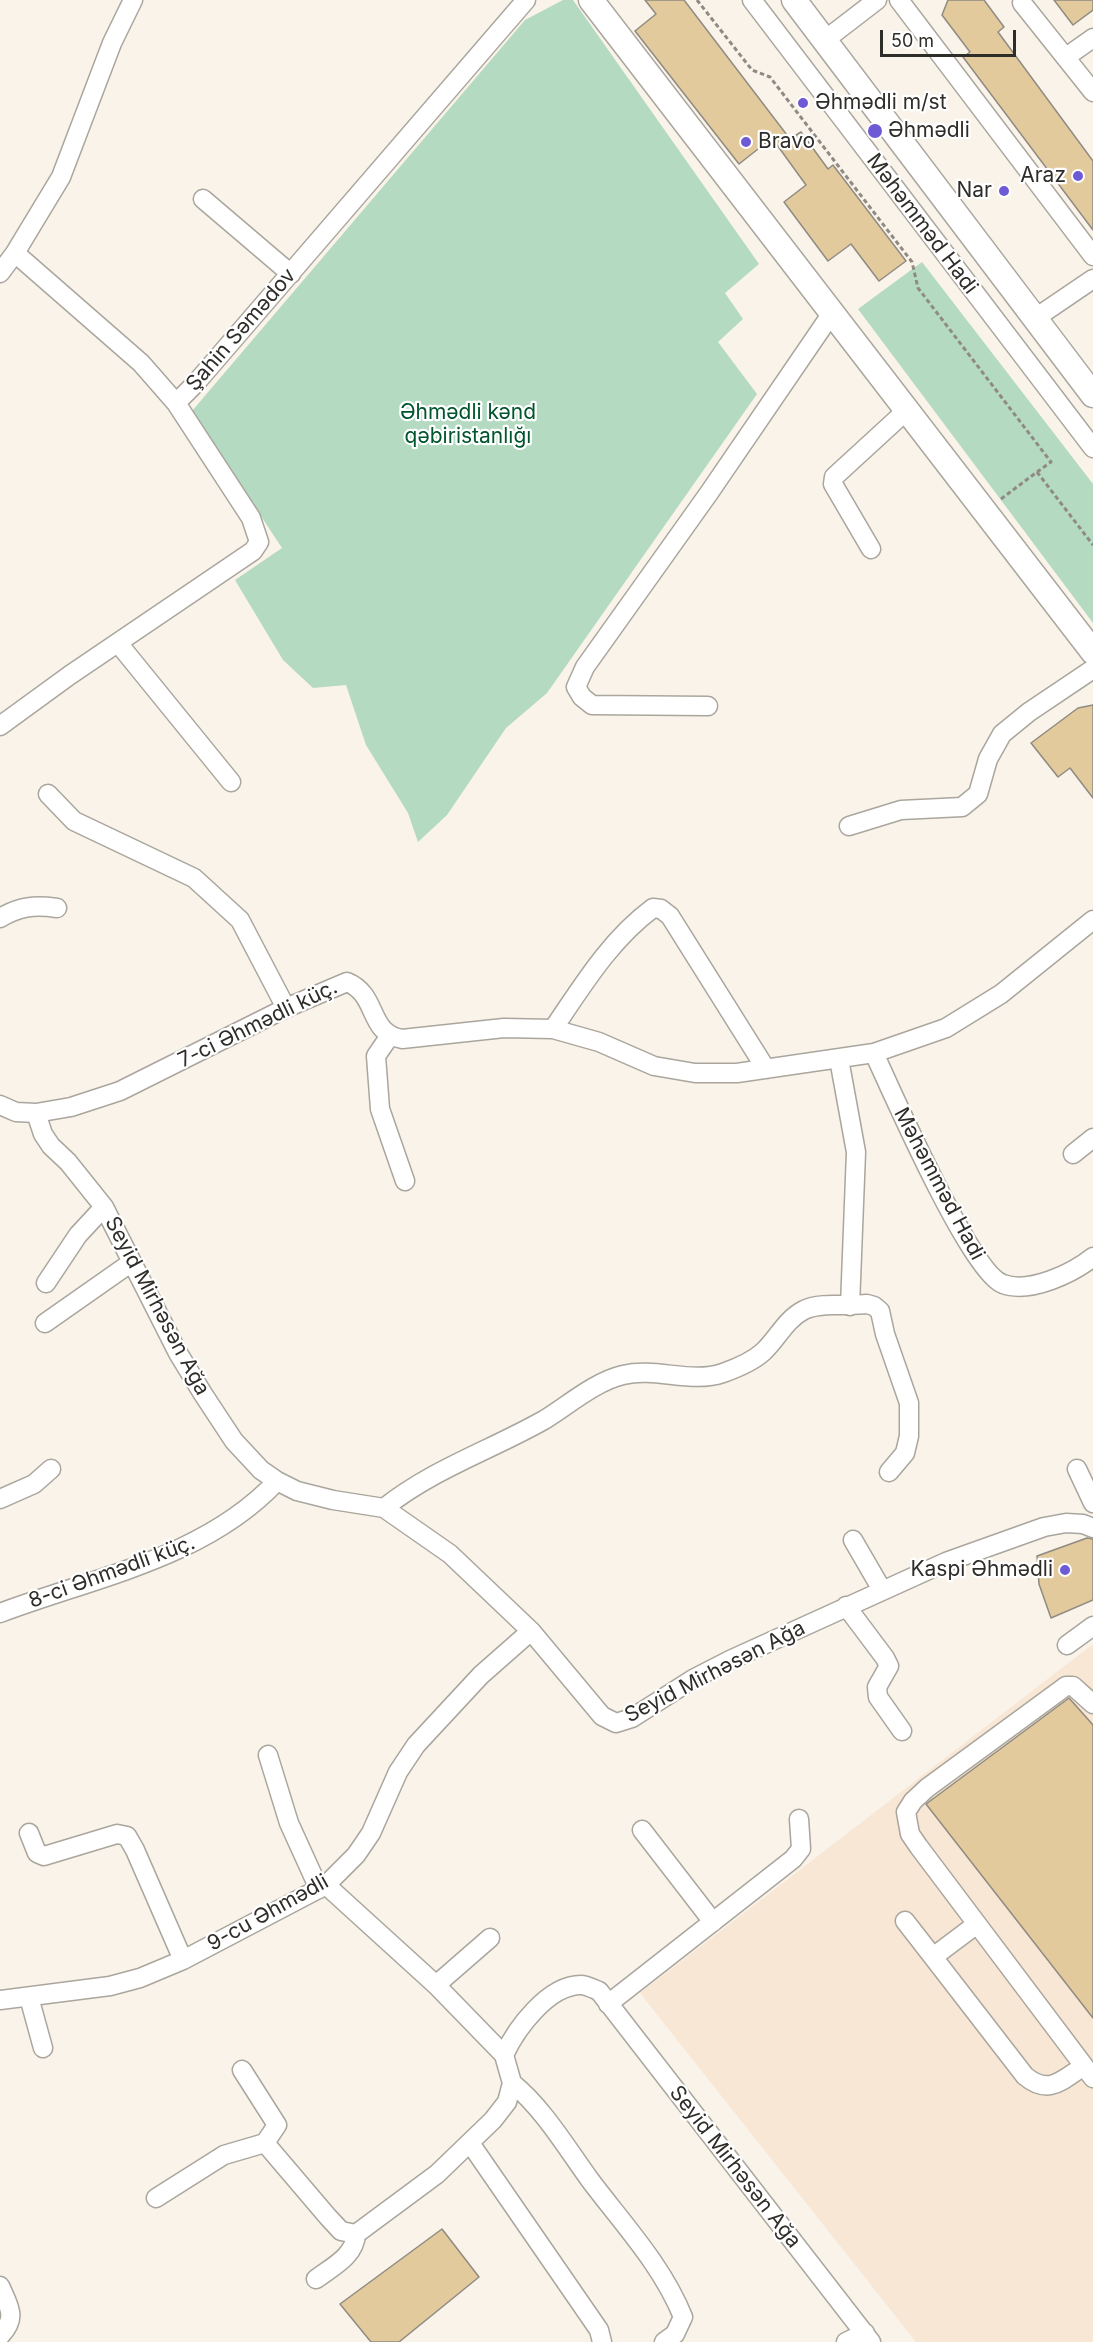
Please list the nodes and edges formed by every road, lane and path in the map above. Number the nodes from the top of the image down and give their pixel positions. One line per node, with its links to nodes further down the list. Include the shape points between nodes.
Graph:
1 (133, 0): 15 (street, via 112,43 61,177)
2 (526, 0): 18 (street, Şahin Səmədov)
3 (591, 0): 20 (main road)
4 (697, 0): 26 (path, via 752,70 770,77 912,262 918,288 1051,462)
5 (752, 0): 25 (street, Məhəmməd Hadi)
6 (794, 0): 11 (main road)
7 (877, 0): 11 (street)
8 (898, 0): 16 (street)
9 (1022, 3): 12 (street)
10 (1093, 38): 12 (street)
11 (825, 40): 21 (main road)
12 (1066, 57): 13 (street)
13 (1093, 92)
14 (204, 199): 18 (street)
15 (15, 253): 17 (street); 23 (street, via 141,363)
16 (1093, 256)
17 (0, 273)
18 (291, 274): 23 (street, Şahin Səmədov)
19 (1093, 279): 21 (street)
20 (832, 313): 24 (main road); 33 (street, via 585,667 576,687 592,705)
21 (1034, 319): 22 (main road)
22 (1093, 395)
23 (176, 403): 30 (street, Şahin Səmədov, via 251,518 259,542 253,551)
24 (907, 410): 27 (main road); 29 (street, via 834,477 833,484)
25 (1093, 448)
26 (1037, 472): 27 (path); 28 (path)
27 (985, 511): 31 (main road)
28 (1093, 545)
29 (870, 549)
30 (118, 643): 34 (street, Şahin Səmədov); 35 (street)
31 (1093, 652)
32 (1093, 669): 37 (street, via 1002,734 988,759 978,794 962,807 901,810)
33 (708, 706)
34 (0, 726)
35 (231, 783)
36 (48, 794): 41 (street, via 74,821 194,878 240,920)
37 (849, 826)
38 (57, 908): 39 (street, via 18,908)
39 (0, 918)
40 (1093, 920): 44 (street, via 1001,994 946,1028)
41 (286, 1008): 43 (street, 7-ci Əhmədli küç., via 347,982 364,992); 48 (street, 7-ci Əhmədli küç., via 120,1090 71,1107)
42 (553, 1029): 43 (street, via 504,1028 402,1039); 46 (street, via 599,1042 654,1066 695,1073); 46 (street, via 606,953 632,924 654,908 661,909 670,916)
43 (389, 1037): 51 (street, via 376,1056 380,1109)
44 (874, 1053): 45 (street); 53 (street, Məhəmməd Hadi, via 914,1140 986,1271 1003,1284 1022,1286 1059,1278)
45 (839, 1059): 46 (street); 56 (street, via 856,1152)
46 (766, 1069)
47 (0, 1105): 48 (street, via 16,1112)
48 (36, 1113): 52 (street, Seyid Mirhəsən Ağa, via 42,1134)
49 (1093, 1138): 50 (street)
50 (1073, 1154)
51 (405, 1180)
52 (104, 1207): 54 (street, Seyid Mirhəsən Ağa); 55 (street, via 78,1235)
53 (1093, 1257)
54 (132, 1262): 57 (street); 61 (street, Seyid Mirhəsən Ağa, via 178,1353 234,1441)
55 (46, 1283)
56 (850, 1305): 60 (street, via 867,1304 880,1311 909,1403 905,1453); 64 (street, via 805,1309 763,1352 721,1374 622,1375 405,1491)
57 (45, 1323)
58 (51, 1468): 62 (street, via 34,1484)
59 (1077, 1469): 63 (street)
60 (889, 1472)
61 (277, 1481): 64 (street, Seyid Mirhəsən Ağa, via 297,1491); 69 (street, 8-ci Əhmədli küç., via 227,1525 182,1549)
62 (0, 1500)
63 (1093, 1503)
64 (384, 1508): 71 (street, Seyid Mirhəsən Ağa, via 450,1554)
65 (1093, 1528): 67 (street, Seyid Mirhəsən Ağa, via 1066,1523 1044,1527)
66 (853, 1540): 67 (street)
67 (882, 1590): 68 (street, Seyid Mirhəsən Ağa)
68 (846, 1606): 71 (street, Seyid Mirhəsən Ağa, via 693,1678 632,1718 616,1723 602,1716); 74 (street, via 889,1666 877,1687 878,1697)
69 (0, 1613)
70 (1093, 1626): 72 (street)
71 (531, 1631): 79 (street, 9-cu Əhmədli, via 481,1675 416,1745 398,1772 371,1833 356,1855)
72 (1067, 1645)
73 (1093, 1704): 82 (street, via 1073,1686 1066,1686 927,1788 906,1812 910,1834)
74 (902, 1731)
75 (268, 1755): 79 (street, via 289,1822)
76 (799, 1819): 81 (street, via 801,1849 793,1859)
77 (642, 1830): 81 (street)
78 (29, 1833): 85 (street, via 37,1853 44,1856 117,1834 127,1836)
79 (322, 1887): 85 (street, 9-cu Əhmədli); 86 (street)
80 (905, 1921): 84 (street)
81 (713, 1922): 88 (street)
82 (977, 1924): 84 (street); 93 (street)
83 (490, 1938): 86 (street)
84 (933, 1957): 93 (street, via 1035,2084 1054,2086)
85 (183, 1960): 87 (street, 9-cu Əhmədli, via 110,1986)
86 (436, 1985): 91 (street)
87 (29, 1997): 89 (street, 9-cu Əhmədli); 90 (street)
88 (604, 1997): 91 (street, via 581,1984 561,1990 531,2012); 102 (street, Seyid Mirhəsən Ağa)
89 (0, 2000)
90 (44, 2048)
91 (504, 2055): 94 (street)
92 (242, 2070): 95 (street, via 277,2125)
93 (1088, 2072)
94 (512, 2083): 96 (street, via 507,2102); 104 (street, via 524,2092 657,2268 683,2317 675,2334)
95 (265, 2143): 97 (street, via 224,2155); 98 (street, via 334,2224)
96 (470, 2143): 98 (street, via 437,2174); 103 (street, via 599,2330)
97 (156, 2198)
98 (356, 2234): 99 (street, via 349,2254)
99 (316, 2279)
100 (0, 2286): 101 (street, via 11,2312 9,2326)
101 (0, 2336)
102 (868, 2338): 105 (street)
103 (602, 2342)
104 (664, 2342)
105 (846, 2342)

